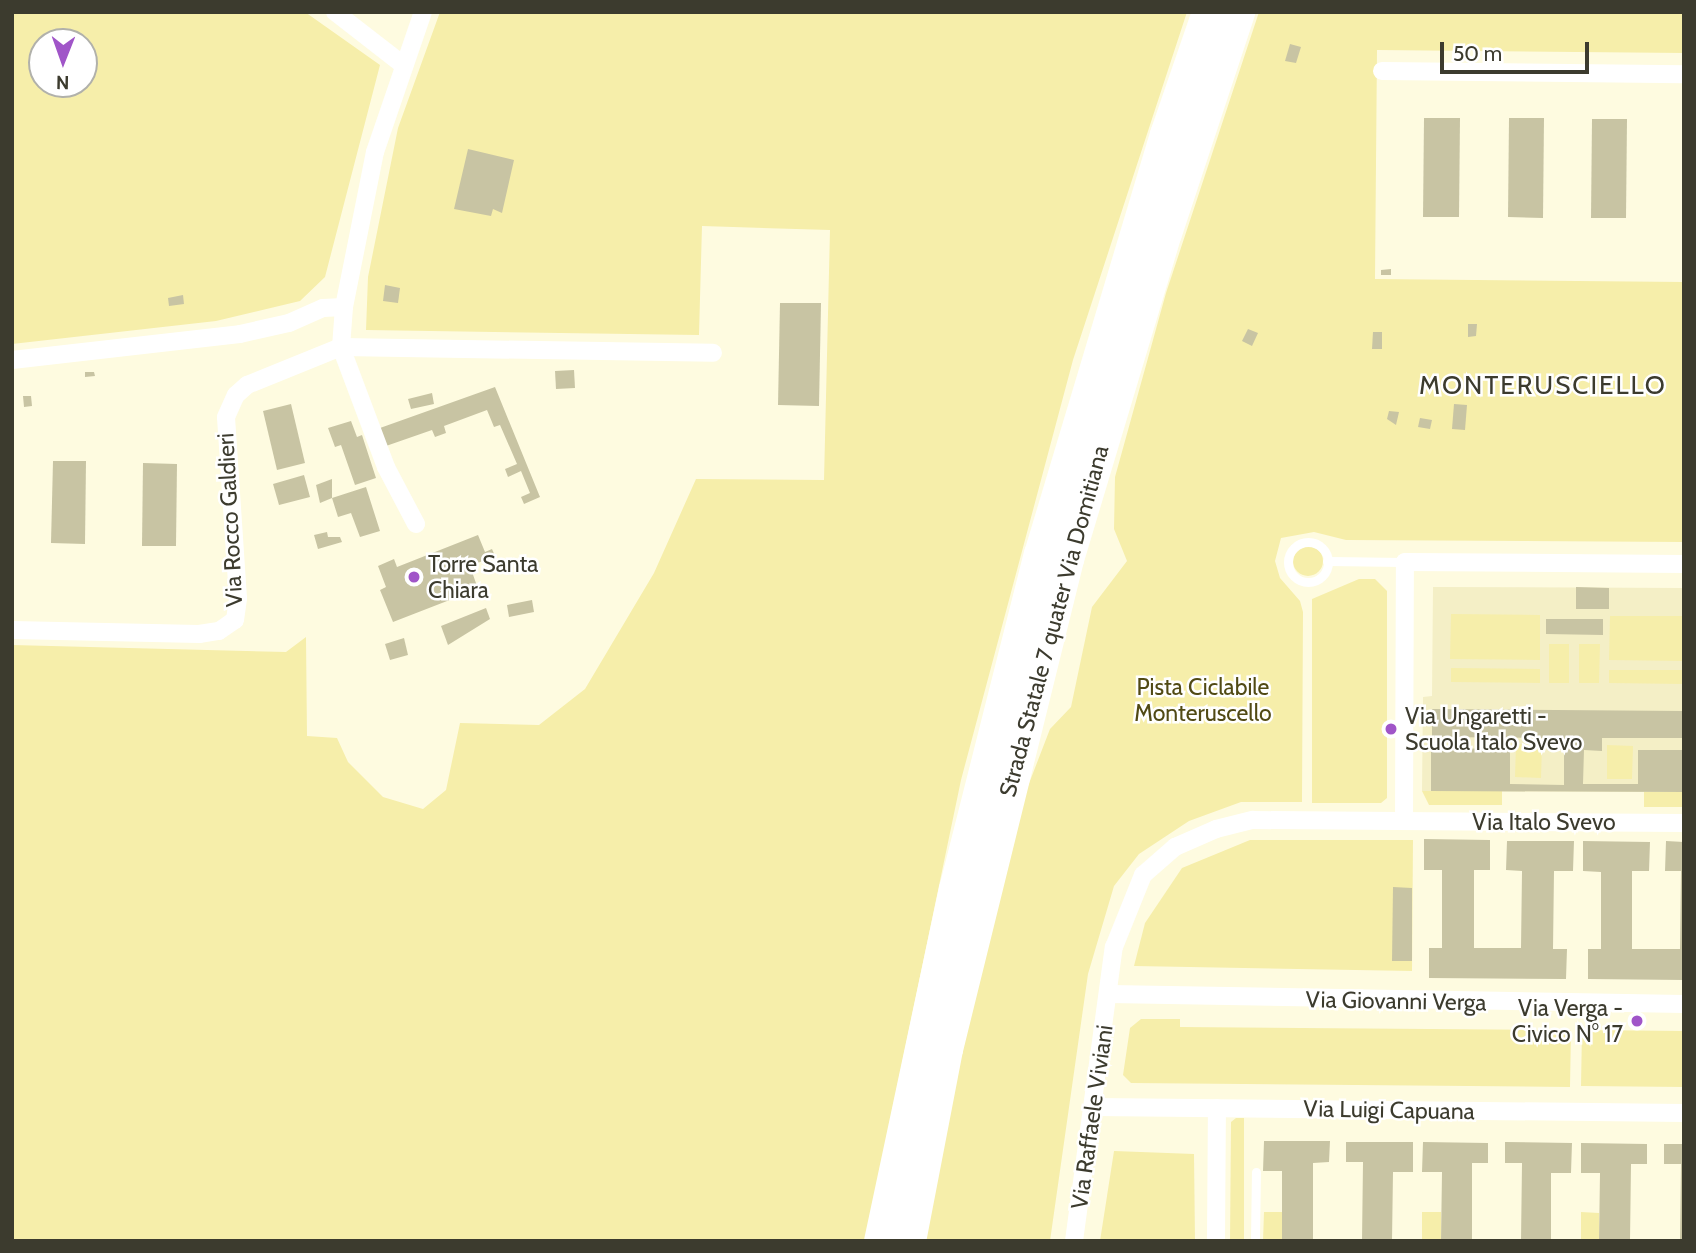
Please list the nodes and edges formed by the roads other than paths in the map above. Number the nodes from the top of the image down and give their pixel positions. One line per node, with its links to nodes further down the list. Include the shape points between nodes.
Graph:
1 (335, 12): 5 (street)
2 (423, 12): 5 (street)
3 (1208, 12): 25 (highway, Strada Statale 7 quater Via Domitiana, via 1166,134 1033,580 955,889)
4 (1238, 12): 26 (highway, Strada Statale 7 quater Via Domitiana, via 1165,233 1067,559 946,1049)
5 (402, 64): 8 (street, via 375,152)
6 (1382, 71): 7 (street)
7 (1684, 74)
8 (344, 307): 9 (street); 11 (street, via 324,308 289,323 240,334)
9 (341, 347): 10 (street); 12 (street, via 386,467); 16 (street, Via Rocco Galdieri, via 260,378 236,395 230,406 224,429 238,609 228,626 199,634)
10 (713, 354)
11 (12, 360)
12 (416, 524)
13 (1327, 561): 13 (lane, via 1318,545 1305,542 1290,553 1288,566 1295,577 1313,580 1324,573); 14 (lane)
14 (1405, 562): 15 (street); 17 (street)
15 (1684, 564)
16 (12, 630)
17 (1404, 821): 18 (street, Via Italo Svevo); 19 (street, Via Italo Svevo, via 1253,820 1216,829 1175,847 1143,876 1126,912 1114,947)
18 (1684, 823)
19 (1109, 994): 20 (street, Via Giovanni Verga); 21 (street, Via Raffaele Viviani)
20 (1684, 1004)
21 (1093, 1107): 22 (street, Via Luigi Capuana); 27 (street, Via Raffaele Viviani)
22 (1217, 1108): 23 (street, Via Luigi Capuana); 28 (street)
23 (1684, 1113)
24 (1256, 1172): 29 (lane)
25 (880, 1241)
26 (909, 1241)
27 (1074, 1241)
28 (1216, 1241)
29 (1255, 1241)

